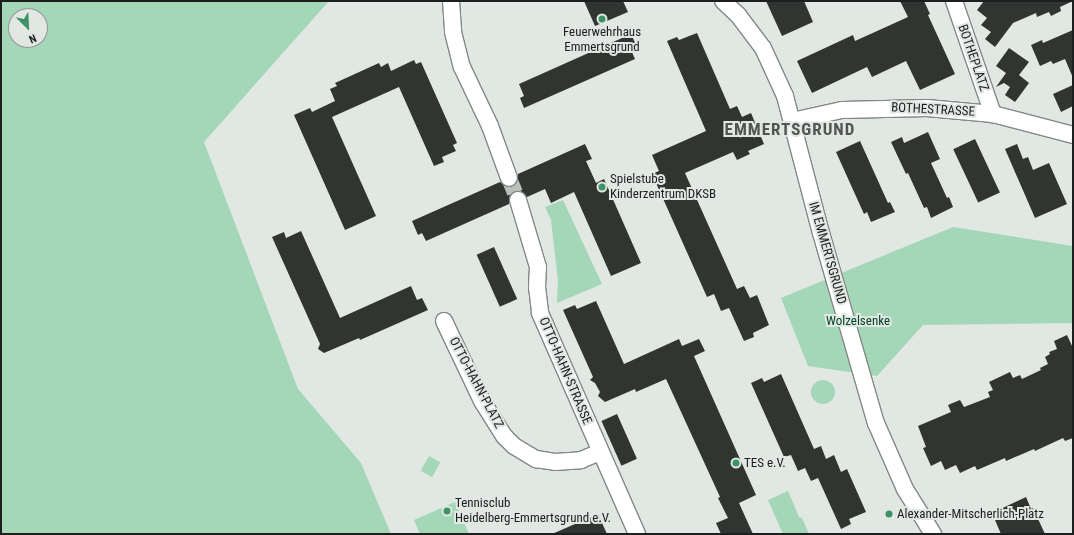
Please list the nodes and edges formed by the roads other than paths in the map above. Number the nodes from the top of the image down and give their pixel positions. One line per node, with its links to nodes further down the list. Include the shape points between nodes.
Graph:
1 (451, 1): 7 (street, via 453,32 462,67 490,126)
2 (723, 1): 5 (street, IM EMMERTSGRUND, via 738,15 763,48 785,96)
3 (954, 1): 4 (street, BOTHEPLATZ)
4 (992, 114): 5 (street, BOTHESTRASSE, via 927,108 881,108 842,110); 6 (street, BOTHESTRASSE)
5 (792, 121): 12 (street, IM EMMERTSGRUND, via 876,423 913,503)
6 (1073, 135)
7 (509, 178)
8 (518, 200): 10 (street, OTTO-HAHN-STRASSE, via 538,266 540,313)
9 (444, 321): 10 (street, OTTO-HAHN-PLATZ, via 482,401 514,446 536,459 556,462 581,460)
10 (600, 452): 11 (street, OTTO-HAHN-STRASSE)
11 (637, 534)
12 (933, 534)

